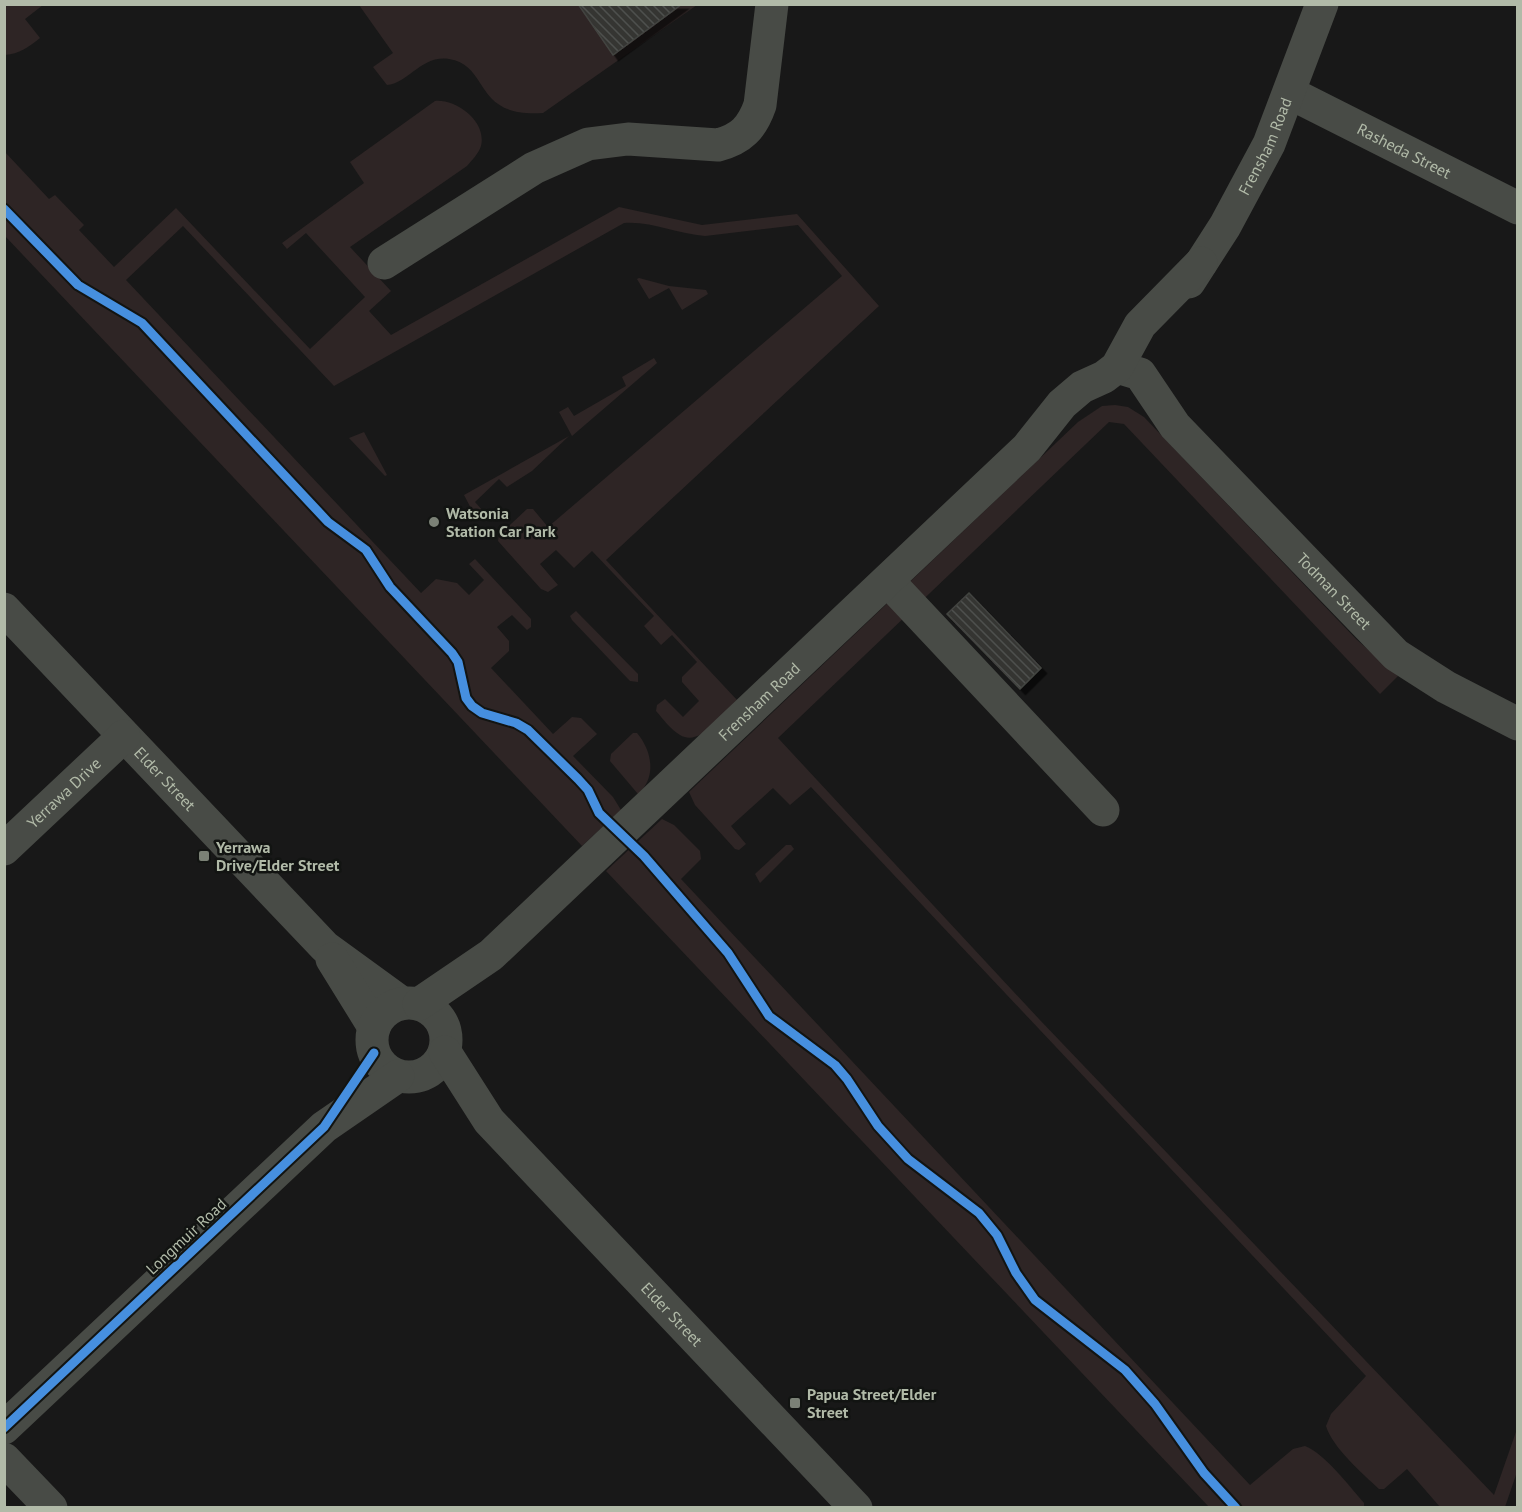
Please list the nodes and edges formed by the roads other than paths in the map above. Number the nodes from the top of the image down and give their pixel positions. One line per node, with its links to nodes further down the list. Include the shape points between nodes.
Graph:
1 (772, 4): 5 (street, via 760,105 746,133 718,145 628,139 588,144 534,168)
2 (1318, 10): 3 (street, Frensham Road)
3 (1290, 93): 4 (street, Rasheda Street); 6 (street, Frensham Road, via 1247,187 1201,263 1140,325)
4 (1518, 208)
5 (384, 263)
6 (1127, 378): 7 (street, Frensham Road, via 1104,377 1082,387 1062,404 1027,448); 9 (street, Todman Street, via 1396,655 1446,687)
7 (888, 581): 11 (street); 14 (street, Frensham Road)
8 (4, 609): 10 (street, Elder Street)
9 (1518, 724)
10 (124, 736): 12 (street, Yerrawa Drive); 13 (street, Elder Street)
11 (1102, 810)
12 (4, 849)
13 (325, 948): 15 (street, Elder Street); 17 (street, Elder Street)
14 (492, 955): 15 (street, Frensham Road); 16 (street, Frensham Road)
15 (411, 1004): 16 (street, via 439,1017); 17 (street, via 380,1016)
16 (445, 1039): 18 (street, via 440,1062); 19 (street, Elder Street)
17 (374, 1040): 18 (street, via 387,1071); 20 (street, Longmuir Road)
18 (410, 1076): 19 (street, Elder Street); 20 (street, Longmuir Road)
19 (489, 1121): 24 (street, Elder Street)
20 (324, 1127): 21 (street, Longmuir Road)
21 (4, 1428)
22 (4, 1459): 23 (street)
23 (51, 1508)
24 (856, 1508)

